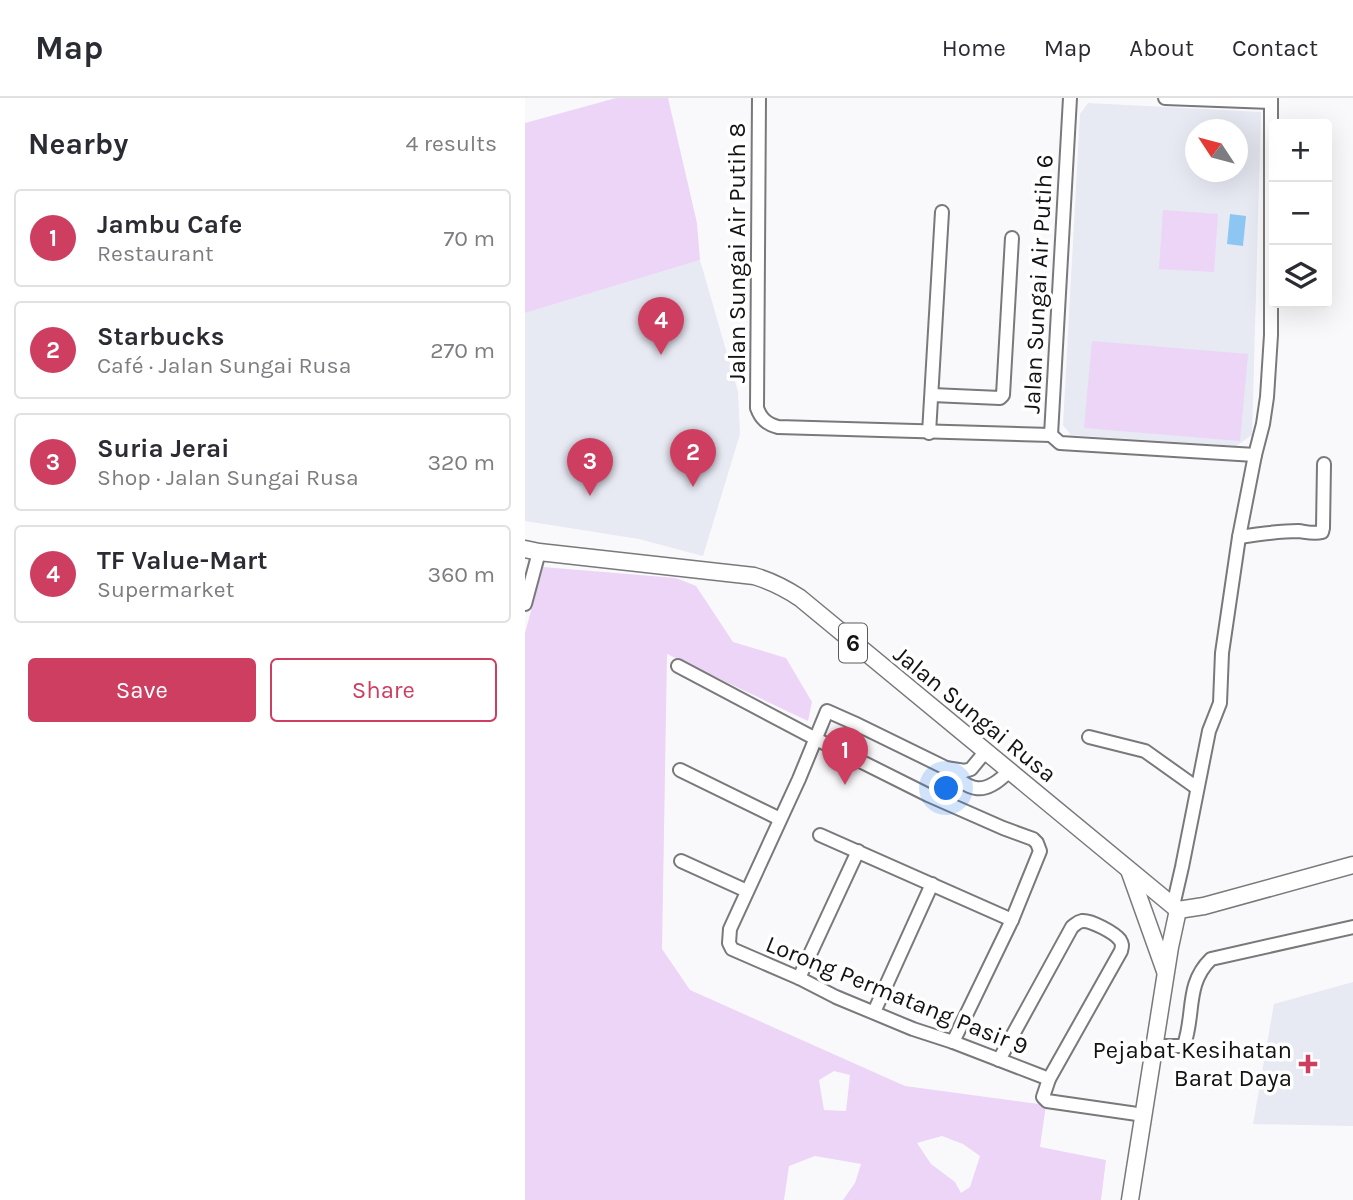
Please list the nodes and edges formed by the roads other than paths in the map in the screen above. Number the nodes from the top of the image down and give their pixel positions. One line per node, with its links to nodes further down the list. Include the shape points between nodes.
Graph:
1 (759, 98): 8 (street, Jalan Sungai Air Putih 8, via 760,416 778,427)
2 (1070, 98): 9 (street, Jalan Sungai Air Putih 6)
3 (1165, 98): 4 (street)
4 (1271, 100): 10 (street, via 1271,335 1267,397)
5 (942, 212): 7 (street)
6 (1012, 238): 7 (street, via 1003,395)
7 (932, 395): 8 (street)
8 (929, 433): 9 (street)
9 (1051, 435): 10 (street, Jalan Sungai Air Putih 6, via 1060,443)
10 (1255, 455): 12 (street)
11 (1324, 464): 12 (street, via 1322,531)
12 (1239, 537): 22 (street, via 1222,653 1220,703)
13 (532, 550): 14 (street); 18 (main road, Jalan Sungai Rusa / 6, via 771,581 800,598)
14 (525, 604)
15 (678, 666): 17 (street)
16 (1089, 737): 22 (street, via 1145,751)
17 (816, 739): 19 (street, via 827,711); 23 (street); 33 (street, via 928,795 1033,839 1040,851)
18 (985, 752): 19 (street, via 971,769); 21 (main road, Jalan Sungai Rusa / 6)
19 (946, 768): 21 (street, via 972,788 991,787)
20 (680, 770): 23 (street)
21 (1009, 771): 28 (main road, Jalan Sungai Rusa / 6)
22 (1197, 788): 32 (street)
23 (780, 819): 30 (street)
24 (820, 835): 25 (street)
25 (857, 851): 29 (street); 37 (street)
26 (681, 862): 30 (street)
27 (1353, 866): 31 (main road)
28 (1129, 869): 32 (main road, Jalan Sungai Rusa / 6); 36 (main road)
29 (932, 884): 33 (street); 38 (street)
30 (747, 891): 37 (street, Lorong Permatang Pasir 9, via 730,929 732,950)
31 (1204, 906): 32 (main road); 35 (main road)
32 (1175, 908): 35 (main road)
33 (1012, 920): 39 (street)
34 (1353, 927): 40 (street, via 1211,960 1195,979 1184,1045)
35 (1170, 947): 36 (main road)
36 (1166, 974): 40 (main road)
37 (799, 978): 38 (street, Lorong Permatang Pasir 9)
38 (874, 1012): 39 (street, Lorong Permatang Pasir 9)
39 (953, 1042): 41 (street, Lorong Permatang Pasir 9)
40 (1155, 1046): 43 (main road)
41 (999, 1060): 42 (street, Lorong Permatang Pasir 9); 42 (street, via 1072,928 1083,921 1094,924 1116,936 1121,951)
42 (1049, 1079): 43 (street, via 1043,1094 1047,1101)
43 (1144, 1115): 44 (main road)
44 (1130, 1200)

